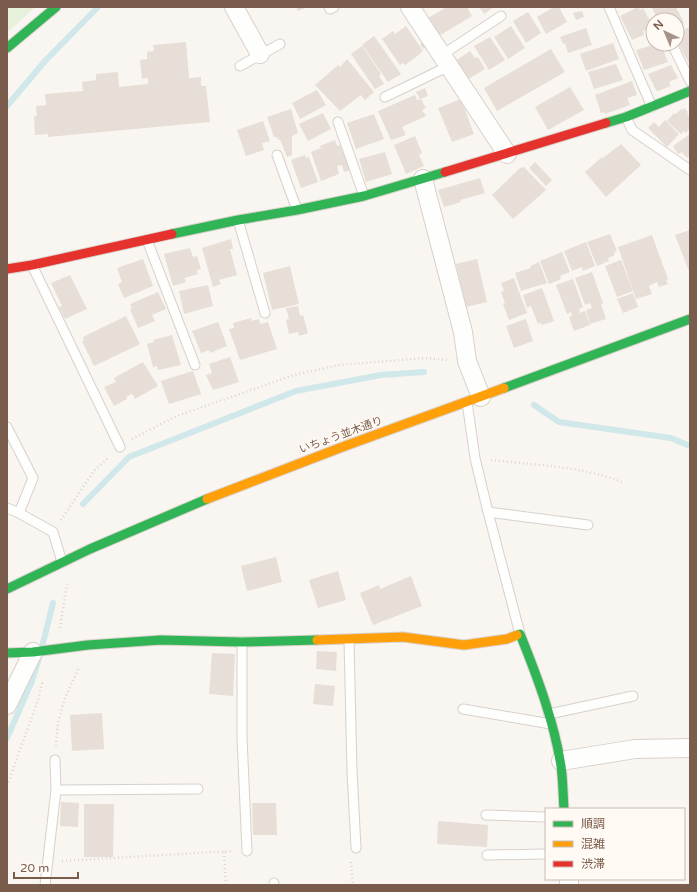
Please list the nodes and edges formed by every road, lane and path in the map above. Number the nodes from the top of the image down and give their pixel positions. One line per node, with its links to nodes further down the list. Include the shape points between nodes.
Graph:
1 (56, 7): 9 (street)
2 (234, 7): 11 (street)
3 (329, 7): 4 (lane)
4 (334, 7)
5 (410, 7): 12 (street)
6 (609, 7): 17 (lane)
7 (501, 16): 12 (lane)
8 (280, 44): 11 (lane)
9 (7, 48)
10 (676, 52): 14 (lane)
11 (260, 54): 13 (lane)
12 (445, 61): 16 (lane); 20 (street)
13 (240, 66)
14 (690, 81)
15 (690, 91): 17 (street)
16 (385, 97)
17 (652, 107): 18 (street)
18 (626, 117): 20 (street); 22 (lane, via 632,130)
19 (338, 122): 24 (lane)
20 (507, 154): 23 (street)
21 (277, 155): 25 (lane)
22 (690, 170)
23 (423, 179): 24 (street); 32 (street, via 463,332)
24 (364, 196): 25 (street)
25 (297, 210): 26 (street)
26 (238, 220): 27 (street); 30 (lane)
27 (147, 240): 28 (street); 33 (lane)
28 (32, 265): 29 (street); 36 (lane)
29 (7, 269)
30 (265, 313)
31 (690, 319): 34 (street, いちょう並木通り)
32 (467, 361): 34 (street); 36 (path, via 425,358 339,365 294,375 177,416)
33 (195, 365)
34 (474, 399): 37 (lane); 44 (street, いちょう並木通り, via 256,479)
35 (7, 427): 41 (lane, via 33,478)
36 (120, 447): 43 (path, via 94,471)
37 (475, 458): 38 (path, via 570,469 610,477); 40 (lane)
38 (624, 483)
39 (7, 508): 41 (lane)
40 (488, 512): 42 (lane); 47 (lane)
41 (19, 513): 43 (lane)
42 (588, 525)
43 (53, 532): 44 (lane)
44 (62, 562): 46 (street, いちょう並木通り)
45 (68, 579): 51 (path)
46 (7, 589)
47 (520, 634): 48 (street, via 507,639 464,645 403,637); 57 (street)
48 (349, 640): 49 (street); 68 (lane)
49 (242, 642): 50 (street, via 161,640); 69 (lane)
50 (88, 645): 51 (street); 60 (path, via 65,696 57,726)
51 (46, 651): 52 (street); 55 (street)
52 (7, 654)
53 (42, 683): 62 (path)
54 (633, 696): 57 (lane)
55 (7, 705)
56 (463, 710): 58 (lane)
57 (549, 714): 58 (street)
58 (552, 725): 61 (street)
59 (690, 748): 61 (street, via 635,749)
60 (55, 760): 64 (lane)
61 (561, 761): 65 (street)
62 (7, 786)
63 (198, 789): 64 (lane)
64 (56, 790): 73 (lane)
65 (564, 808)
66 (486, 814): 67 (lane)
67 (545, 817)
68 (356, 848): 76 (path, via 350,856)
69 (246, 851): 70 (path)
70 (224, 852): 73 (path); 75 (path)
71 (545, 854): 72 (lane)
72 (487, 855)
73 (48, 862): 74 (lane)
74 (45, 885)
75 (226, 885)
76 (353, 885)

